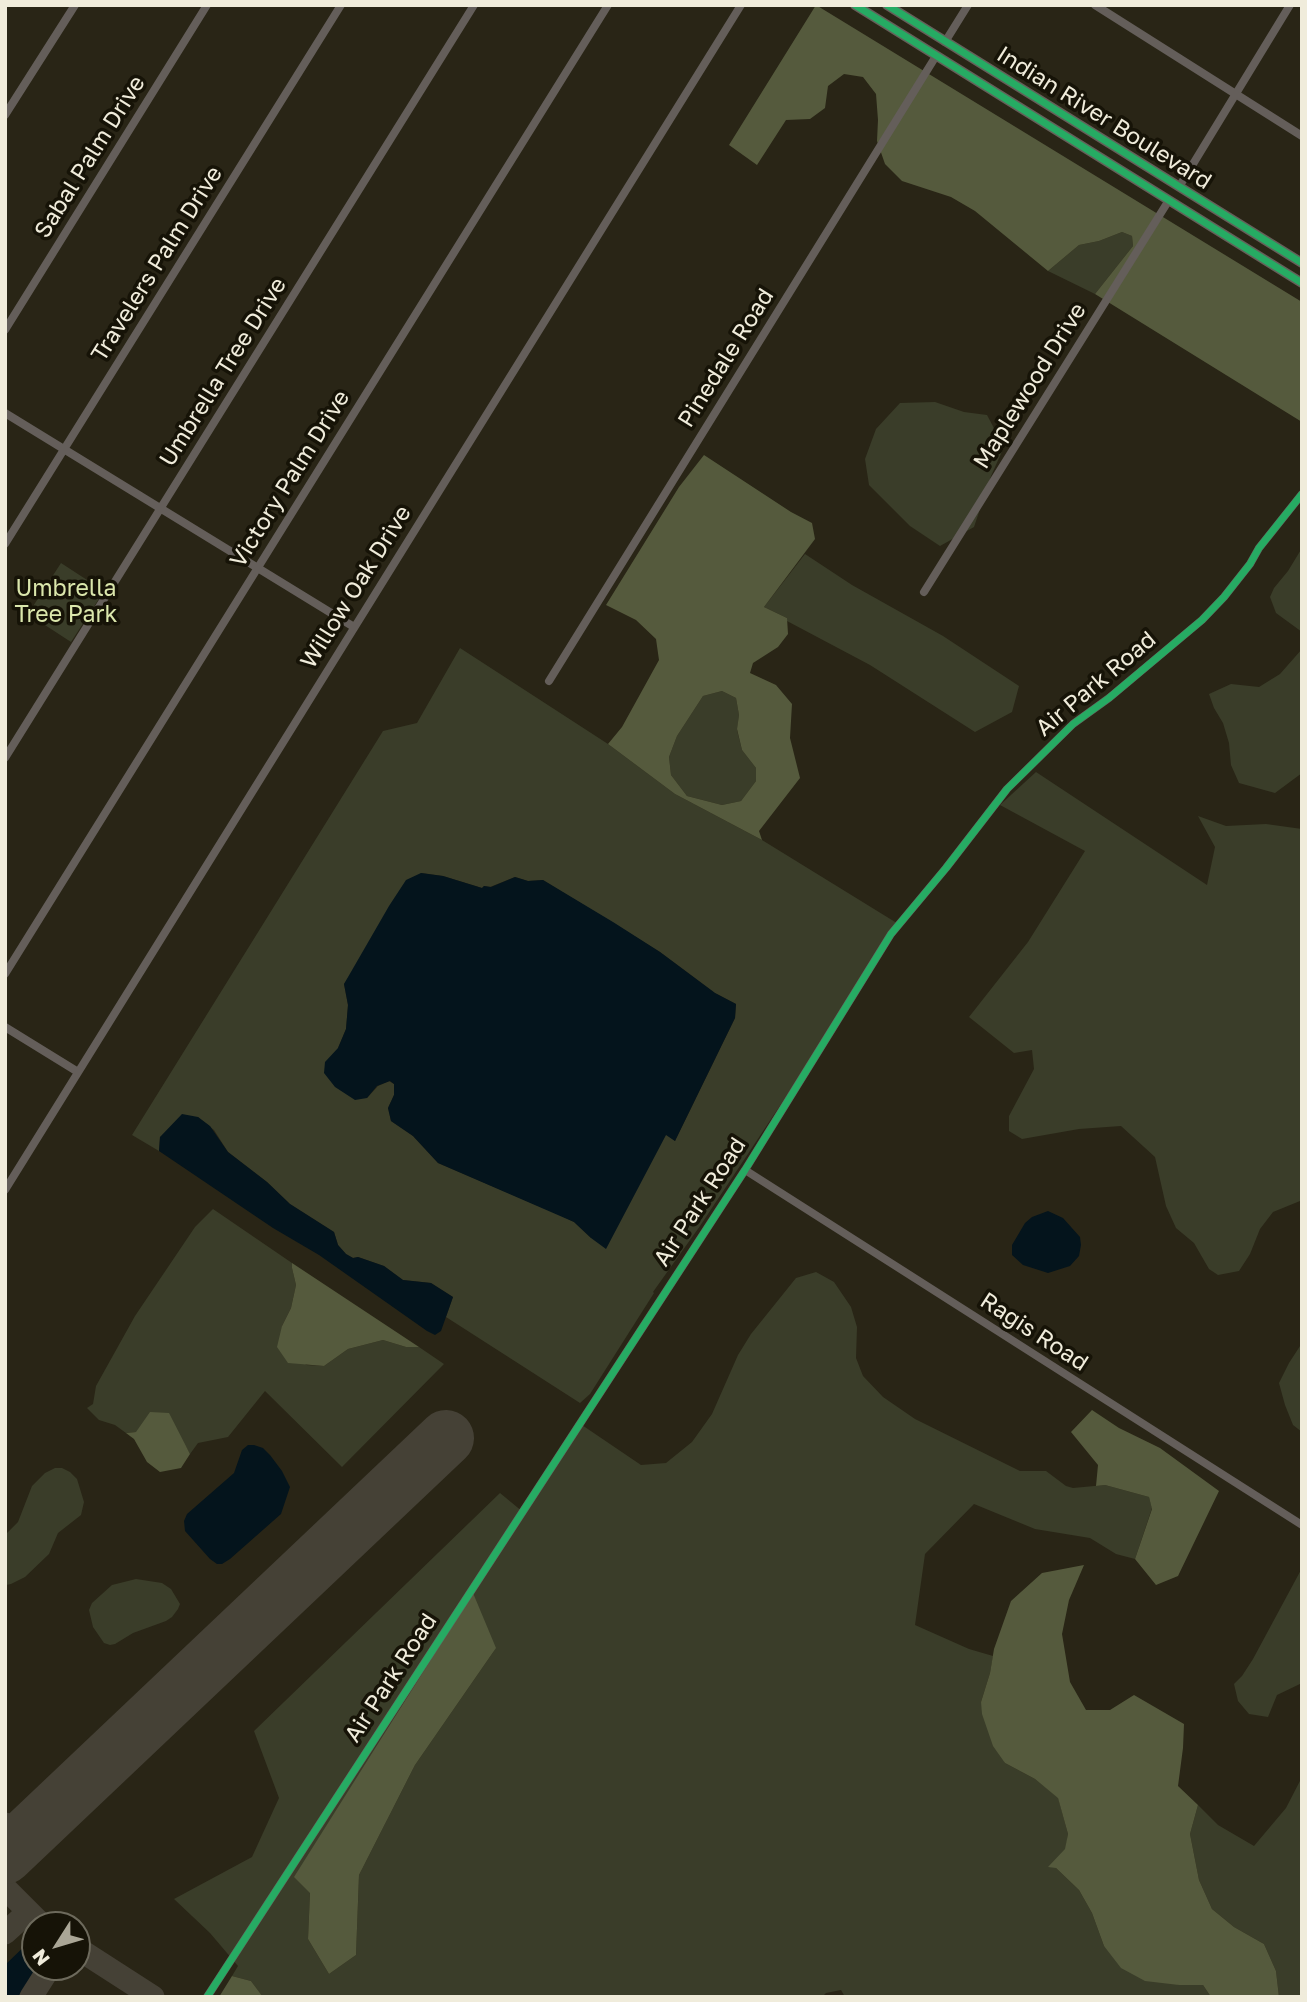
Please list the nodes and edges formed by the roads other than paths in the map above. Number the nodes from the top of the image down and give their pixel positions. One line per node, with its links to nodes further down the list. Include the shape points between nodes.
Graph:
1 (75, 5): 15 (street)
2 (207, 5): 23 (street, Sabal Palm Drive)
3 (341, 5): 25 (street, Travelers Palm Drive)
4 (474, 5): 27 (street, Umbrella Tree Drive)
5 (608, 5): 29 (street, Victory Palm Drive)
6 (741, 5): 31 (street, Willow Oak Drive)
7 (855, 5): 13 (main road, Indian River Boulevard)
8 (887, 5): 12 (main road, Indian River Boulevard)
9 (968, 5): 12 (street)
10 (1095, 5): 14 (street)
11 (1290, 5): 14 (street)
12 (945, 42): 17 (main road, Indian River Boulevard)
13 (936, 56): 18 (main road, Indian River Boulevard); 32 (street, Pinedale Road)
14 (1235, 94): 16 (street); 17 (street)
15 (5, 116)
16 (1302, 136)
17 (1179, 187): 18 (main road); 19 (main road, Indian River Boulevard)
18 (1150, 189): 20 (main road, Indian River Boulevard)
19 (1197, 198): 20 (main road); 21 (main road, Indian River Boulevard)
20 (1169, 201): 22 (main road, Indian River Boulevard); 30 (street, Maplewood Drive)
21 (1302, 263)
22 (1302, 283)
23 (5, 330)
24 (5, 413): 25 (street)
25 (64, 449): 27 (street); 28 (street, Travelers Palm Drive)
26 (1302, 494): 37 (street, Air Park Road, via 1214,608 1073,724 1007,789 891,934)
27 (161, 508): 29 (street); 33 (street, Umbrella Tree Drive)
28 (5, 544)
29 (258, 568): 31 (street); 34 (street, Victory Palm Drive)
30 (925, 592)
31 (354, 627): 36 (street, Willow Oak Drive)
32 (549, 681)
33 (5, 758)
34 (5, 974)
35 (5, 1027): 36 (street)
36 (78, 1072): 38 (street, Willow Oak Drive)
37 (745, 1170): 39 (street, Ragis Road); 40 (street, Air Park Road)
38 (5, 1190)
39 (1302, 1525)
40 (207, 1997)

